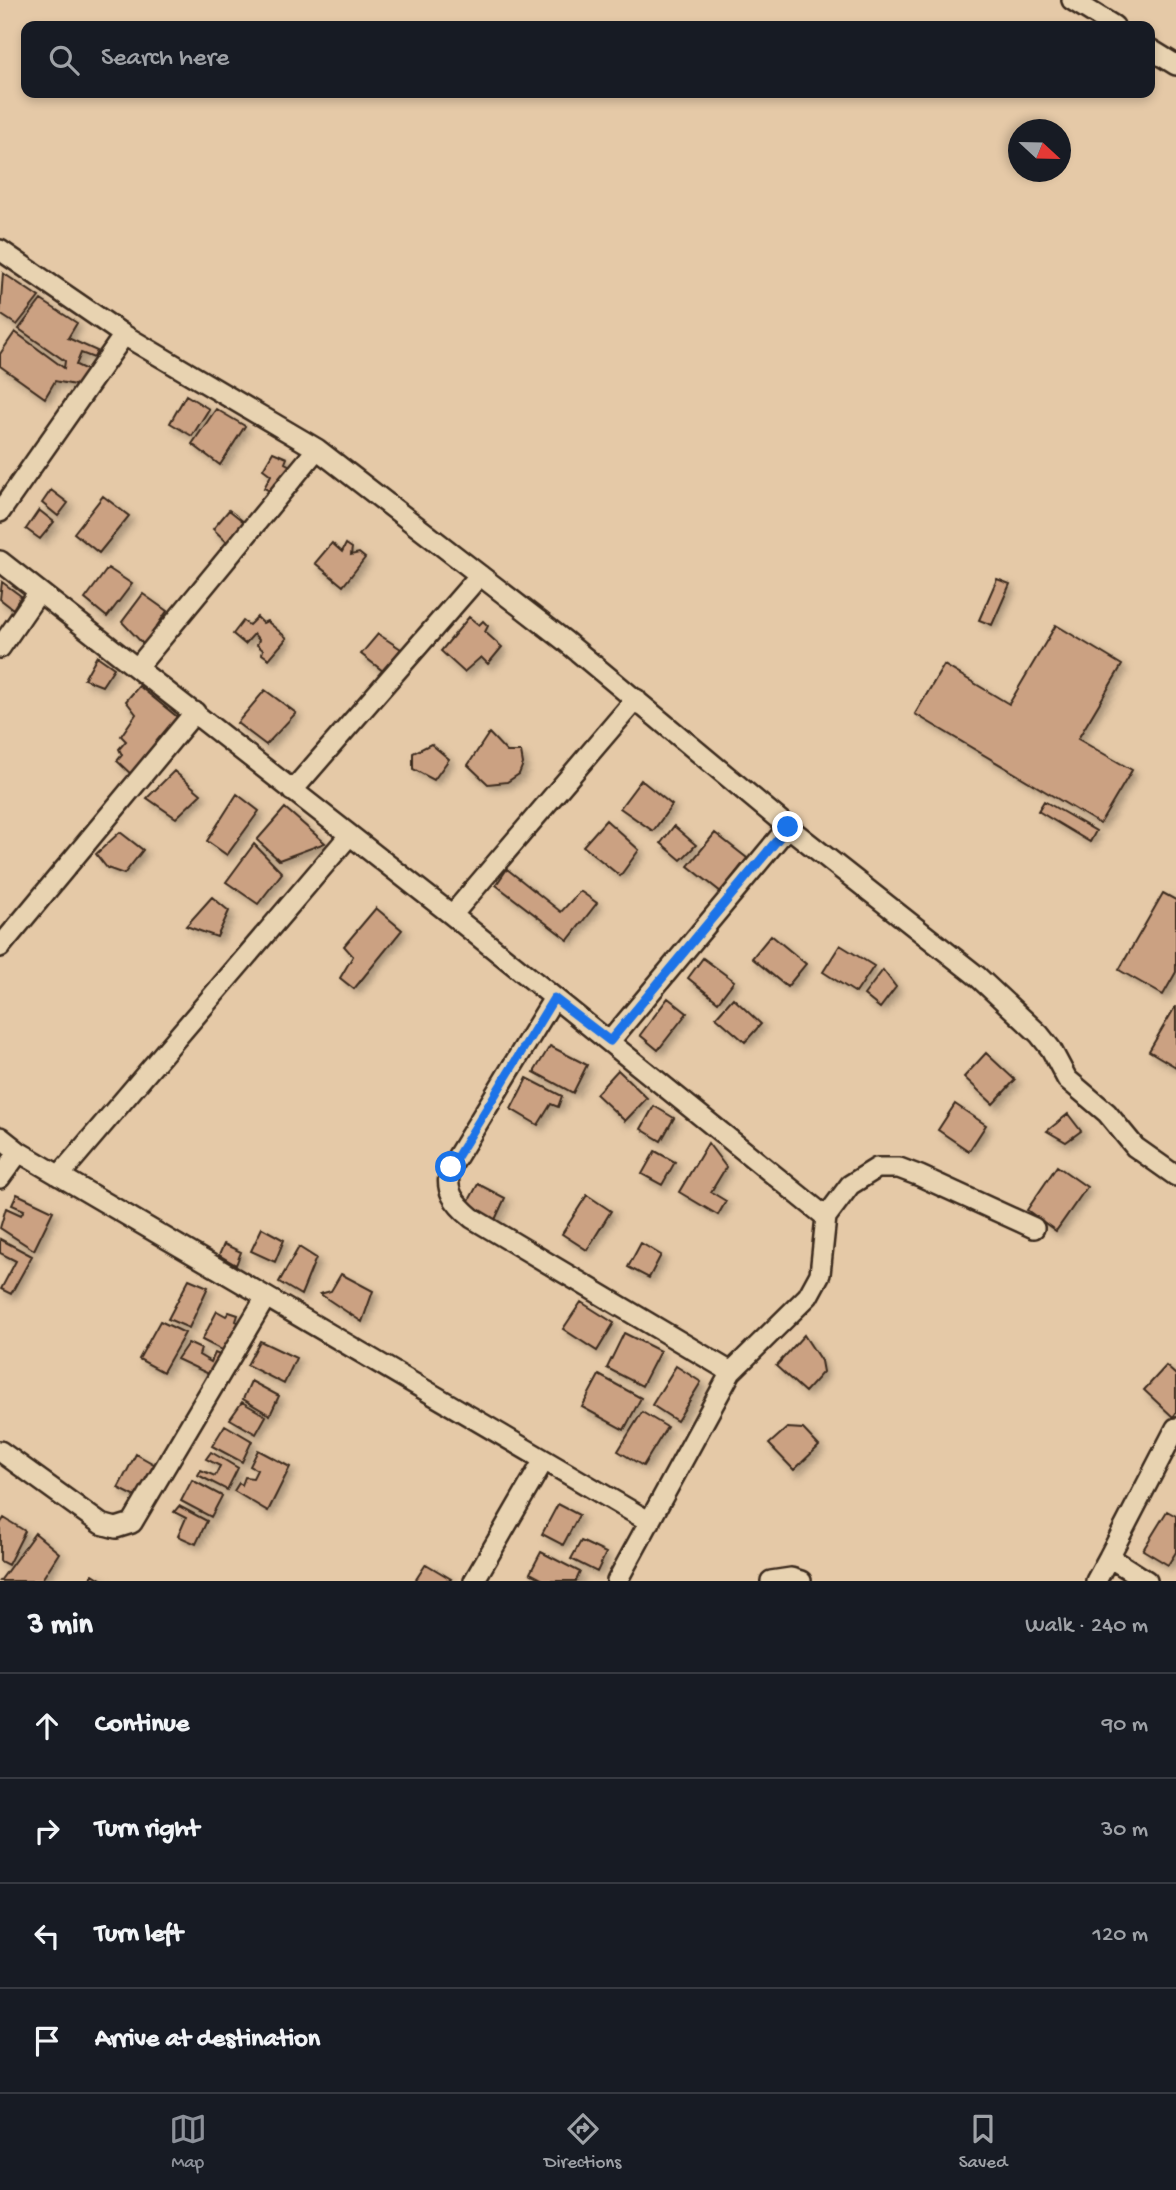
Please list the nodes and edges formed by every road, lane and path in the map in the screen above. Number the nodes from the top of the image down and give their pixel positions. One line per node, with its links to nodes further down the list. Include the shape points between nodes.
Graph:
1 (1072, 0): 2 (street)
2 (1106, 21)
3 (1155, 52): 4 (street)
4 (1176, 65)
5 (0, 250): 6 (street)
6 (124, 335): 7 (street); 8 (street)
7 (317, 449): 10 (street); 13 (street)
8 (0, 512)
9 (0, 561): 11 (street)
10 (480, 575): 14 (street); 16 (street)
11 (38, 593): 12 (street); 13 (street)
12 (0, 648)
13 (137, 668): 15 (street)
14 (636, 699): 17 (street); 19 (street)
15 (195, 712): 16 (street); 20 (street)
16 (292, 791): 18 (street)
17 (788, 827): 22 (street); 26 (street, via 977,976 1038,1034 1067,1079 1107,1113 1135,1147)
18 (348, 837): 19 (street); 25 (street)
19 (452, 915): 21 (street)
20 (0, 947)
21 (554, 998): 22 (street); 31 (street, via 451,1167 448,1191 472,1218)
22 (610, 1041): 28 (street)
23 (0, 1137): 24 (street)
24 (19, 1152): 25 (street); 27 (street)
25 (60, 1176): 30 (street)
26 (1176, 1176)
27 (0, 1178)
28 (826, 1217): 29 (street, via 860,1176 877,1168 899,1168); 31 (street, via 816,1285)
29 (1034, 1228)
30 (266, 1297): 33 (street, via 132,1523 116,1528 101,1524); 34 (street)
31 (731, 1373): 35 (street)
32 (1176, 1428): 36 (street)
33 (0, 1451)
34 (544, 1460): 35 (street); 37 (street)
35 (650, 1522): 38 (street)
36 (1109, 1557): 41 (street); 42 (street)
37 (474, 1581)
38 (617, 1581)
39 (771, 1581): 40 (street)
40 (801, 1581)
41 (1096, 1581)
42 (1147, 1581)

